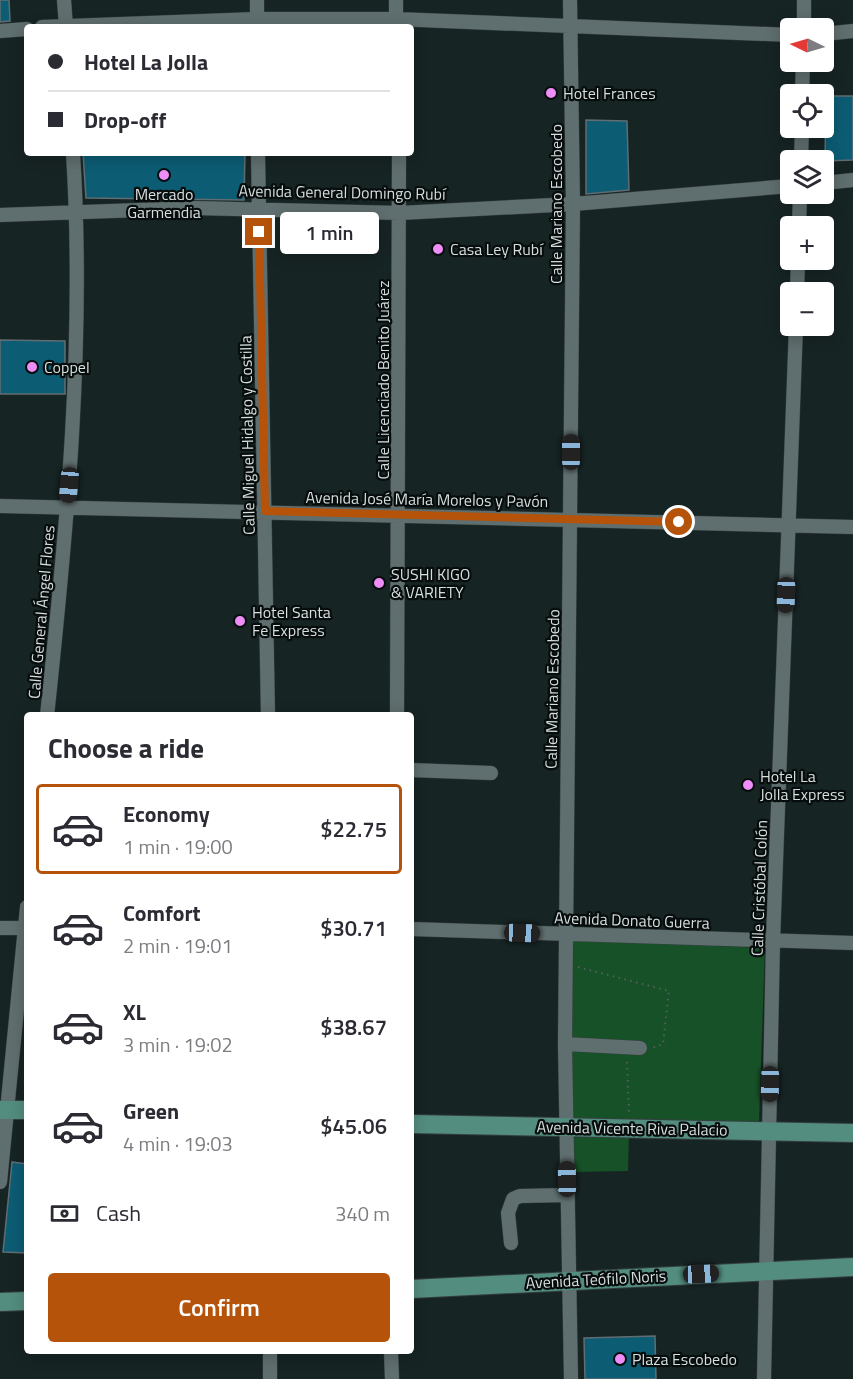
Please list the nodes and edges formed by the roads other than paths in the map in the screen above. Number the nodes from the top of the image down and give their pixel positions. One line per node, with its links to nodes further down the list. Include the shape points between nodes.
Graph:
1 (64, 0): 9 (street)
2 (257, 0): 7 (street)
3 (396, 0): 8 (street)
4 (570, 0): 11 (street, Calle Mariano Escobedo)
5 (804, 0): 6 (street)
6 (804, 18)
7 (257, 23): 8 (street); 10 (street)
8 (396, 23): 11 (street)
9 (65, 24)
10 (193, 24)
11 (571, 25): 16 (street); 23 (street, Calle Mariano Escobedo)
12 (24, 29): 13 (street)
13 (0, 31)
14 (853, 31): 15 (street)
15 (834, 33)
16 (780, 35)
17 (73, 156): 25 (street, Calle General Ángel Flores)
18 (258, 156): 24 (street, Calle Miguel Hidalgo y Costilla)
19 (399, 156): 26 (street, Calle Licenciado Benito Juárez)
20 (853, 180): 21 (street)
21 (834, 182)
22 (780, 187): 23 (street, Avenida General Domingo Rubí)
23 (573, 204): 26 (street, Avenida General Domingo Rubí); 33 (street, Calle Mariano Escobedo)
24 (259, 208): 25 (street, Avenida General Domingo Rubí); 26 (street, Avenida General Domingo Rubí); 31 (street, Calle Miguel Hidalgo y Costilla)
25 (77, 210): 27 (street, Avenida General Domingo Rubí); 30 (street, Calle General Ángel Flores, via 76,398)
26 (400, 213): 32 (street, Calle Licenciado Benito Juárez)
27 (0, 215)
28 (796, 336): 34 (street, Calle Cristóbal Colón)
29 (0, 506): 30 (street, Avenida José María Morelos y Pavón)
30 (67, 507): 31 (street, Avenida José María Morelos y Pavón); 36 (street, Calle General Ángel Flores)
31 (265, 511): 32 (street, Avenida José María Morelos y Pavón); 37 (street, Calle Miguel Hidalgo y Costilla)
32 (399, 516): 33 (street, Avenida José María Morelos y Pavón); 38 (street, Calle Licenciado Benito Juárez)
33 (570, 519): 34 (street, Avenida José María Morelos y Pavón); 44 (street, Calle Mariano Escobedo)
34 (788, 526): 35 (street, Avenida José María Morelos y Pavón); 45 (street, Calle Cristóbal Colón)
35 (853, 527)
36 (47, 712)
37 (268, 712)
38 (397, 712)
39 (414, 770): 40 (street)
40 (491, 772)
41 (0, 928): 42 (street)
42 (24, 928)
43 (414, 929): 44 (street, Avenida Donato Guerra)
44 (566, 934): 45 (street, Avenida Donato Guerra); 48 (street, Calle Mariano Escobedo)
45 (773, 940): 46 (street, Avenida Donato Guerra); 54 (street, Calle Cristóbal Colón)
46 (853, 943)
47 (24, 945): 50 (street)
48 (564, 1044): 49 (street); 53 (street, Calle Mariano Escobedo)
49 (643, 1049)
50 (4, 1110): 51 (main road); 56 (street)
51 (24, 1110)
52 (414, 1124): 53 (main road, Avenida Vicente Riva Palacio)
53 (566, 1126): 54 (main road, Avenida Vicente Riva Palacio); 57 (street, Calle Mariano Escobedo)
54 (768, 1131): 55 (main road, Avenida Vicente Riva Palacio); 60 (street, Calle Cristóbal Colón)
55 (853, 1133)
56 (0, 1182)
57 (567, 1195): 58 (street, via 513,1199 508,1213); 61 (street, Calle Mariano Escobedo)
58 (511, 1243)
59 (853, 1267): 60 (main road, Avenida Teófilo Noris)
60 (767, 1270): 61 (main road, Avenida Teófilo Noris); 70 (street, Calle Cristóbal Colón)
61 (569, 1280): 62 (main road, Avenida Teófilo Noris); 69 (street, Calle Mariano Escobedo)
62 (414, 1289)
63 (24, 1301): 64 (main road)
64 (0, 1302)
65 (270, 1354): 67 (street)
66 (391, 1354): 68 (street)
67 (270, 1379)
68 (392, 1379)
69 (571, 1379)
70 (764, 1379)

